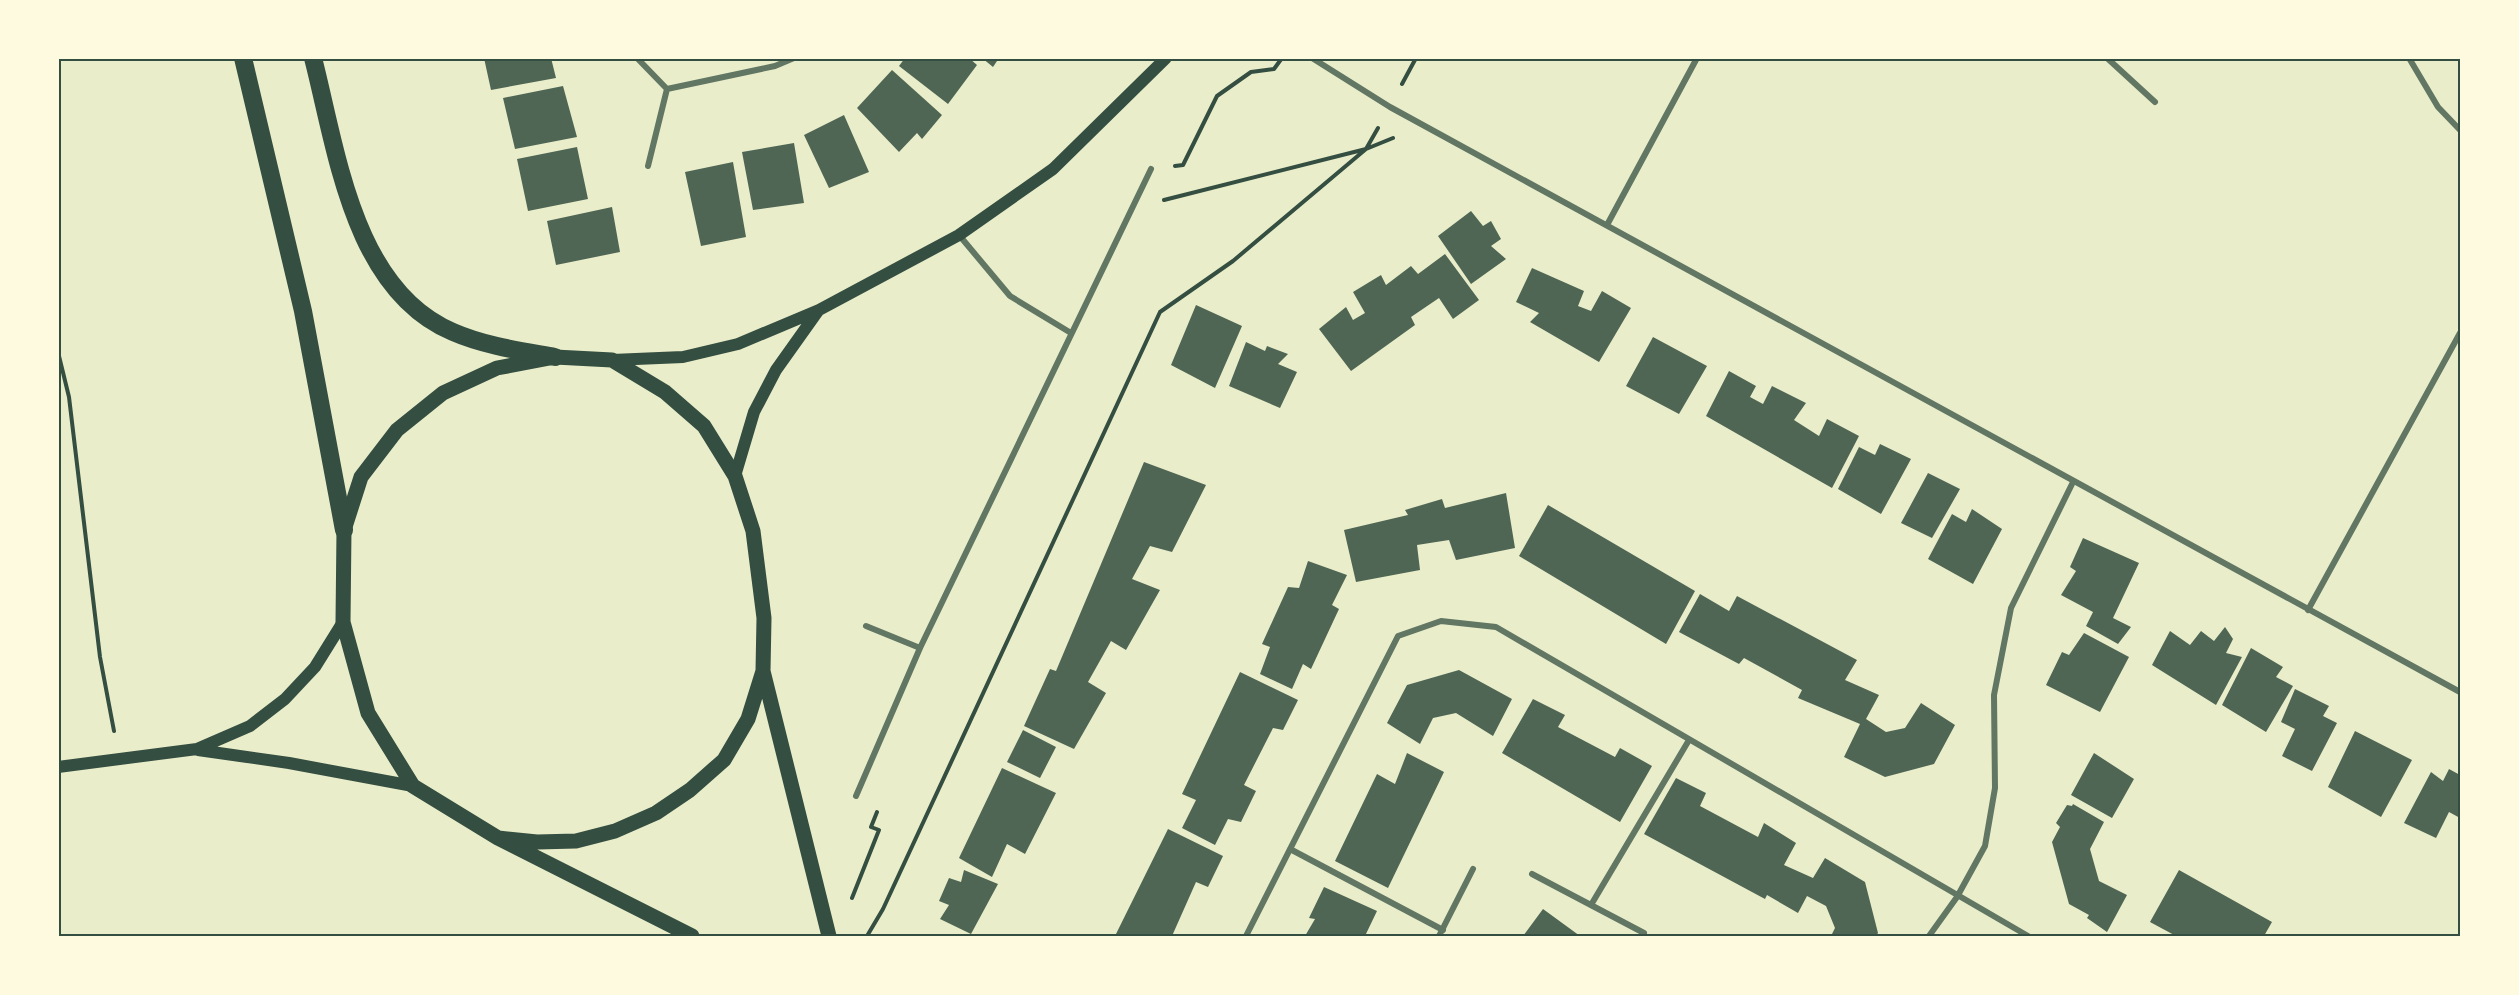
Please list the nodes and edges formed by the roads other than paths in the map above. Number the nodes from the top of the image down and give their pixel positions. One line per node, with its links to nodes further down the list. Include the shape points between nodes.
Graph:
1 (243, 58): 24 (highway, via 303,311)
2 (314, 58): 20 (highway, via 348,196 367,247 389,280 420,311 454,333)
3 (636, 58): 10 (street)
4 (794, 58): 10 (street, via 775,66)
5 (1166, 58): 16 (main road, via 1053,170)
6 (1312, 58): 15 (street, via 1390,107)
7 (1697, 58): 15 (street)
8 (2108, 58): 11 (street)
9 (2409, 58): 12 (street, via 2438,108)
10 (667, 89): 13 (street)
11 (2155, 102)
12 (2460, 130)
13 (648, 166)
14 (1151, 169): 18 (street)
15 (1607, 225): 23 (street)
16 (959, 235): 17 (main road); 18 (street, via 1010,296)
17 (819, 310): 21 (main road, via 738,344 683,357); 22 (main road, via 776,369 754,412)
18 (1071, 333): 28 (street)
19 (2460, 333): 25 (street)
20 (555, 357): 21 (main road); 24 (main road, via 497,368 443,393 397,430 361,477)
21 (612, 360): 22 (main road, via 665,392 704,426)
22 (735, 476): 29 (main road, via 753,531 765,618)
23 (2073, 482): 25 (street); 40 (street, via 2011,608 1994,695 1993,800 1984,846)
24 (344, 530): 26 (main road)
25 (2308, 610): 30 (street)
26 (343, 622): 32 (main road, via 315,667 285,699 250,726); 34 (main road, via 368,713)
27 (866, 626): 28 (street)
28 (920, 648): 35 (street)
29 (763, 671): 36 (main road, via 748,719 724,760 656,813 615,831 576,841); 45 (main road)
30 (2460, 692)
31 (1689, 740): 37 (street, via 1496,627 1441,621 1398,636); 40 (street); 41 (street)
32 (197, 749): 33 (main road); 34 (main road)
33 (58, 767)
34 (413, 786): 36 (main road)
35 (856, 796)
36 (498, 838): 44 (main road)
37 (1290, 849): 42 (street); 46 (street)
38 (1473, 868): 42 (street)
39 (1532, 874): 41 (street)
40 (1957, 897): 47 (street); 48 (street)
41 (1591, 905): 43 (street)
42 (1441, 933)
43 (1644, 933)
44 (692, 936)
45 (829, 936)
46 (1246, 936)
47 (1929, 936)
48 (2028, 936)

